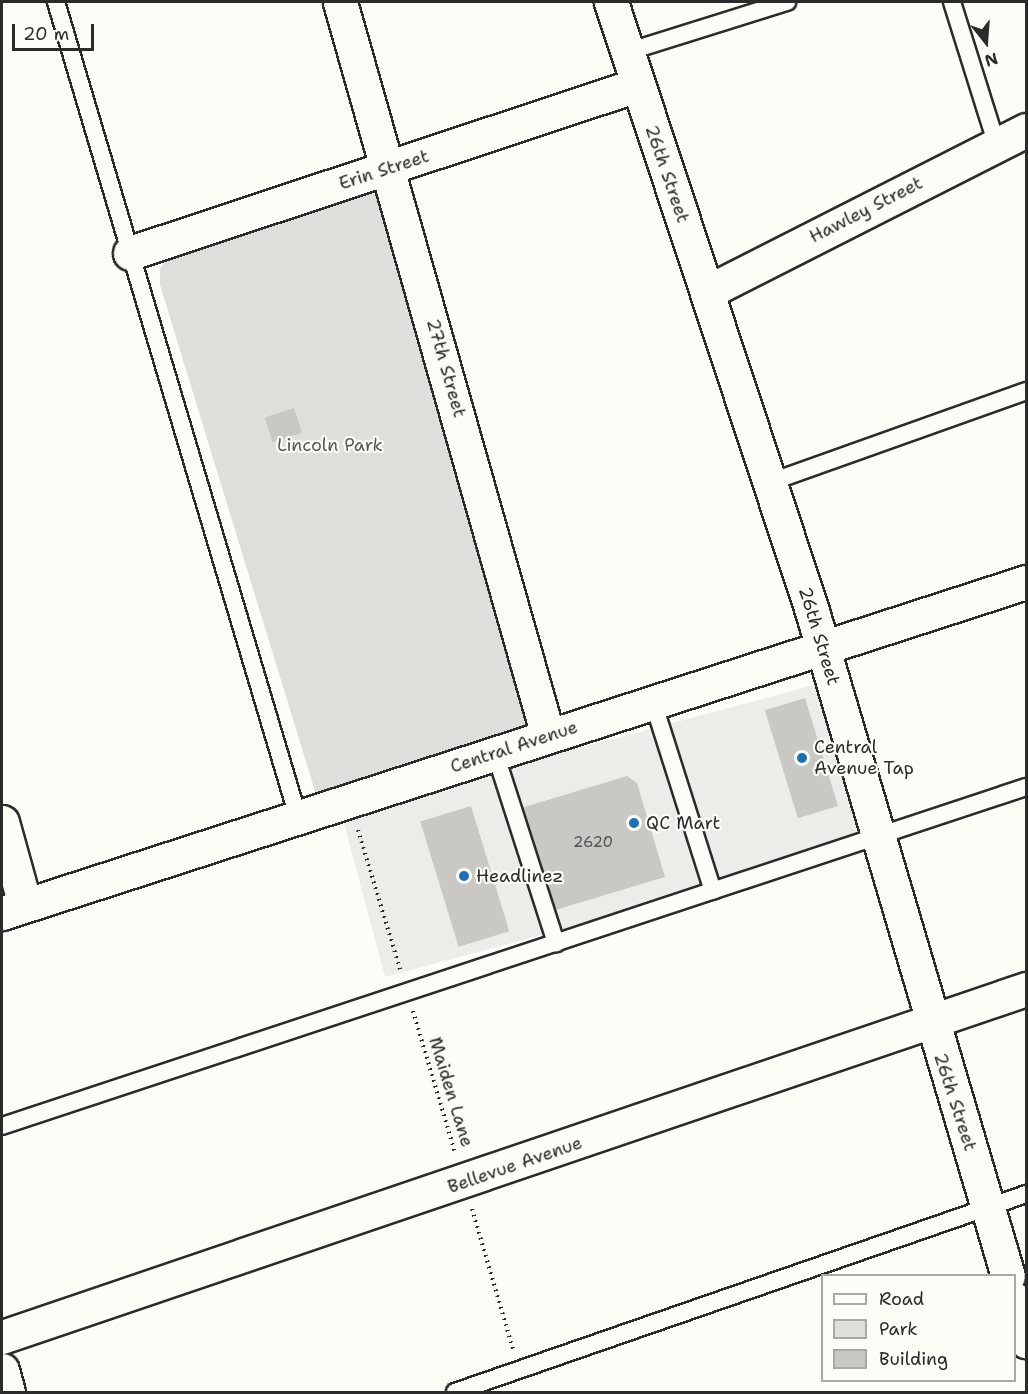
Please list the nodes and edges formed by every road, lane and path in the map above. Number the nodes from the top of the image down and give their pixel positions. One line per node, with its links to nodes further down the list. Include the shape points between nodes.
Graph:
1 (56, 2): 11 (lane)
2 (340, 2): 10 (street, 27th Street)
3 (611, 2): 6 (street, 26th Street)
4 (787, 2): 6 (lane)
5 (952, 2): 9 (lane)
6 (627, 52): 7 (street, 26th Street)
7 (637, 85): 10 (street, Erin Street); 12 (street, 26th Street)
8 (1026, 130): 9 (street, Hawley Street)
9 (996, 142): 12 (street, Hawley Street)
10 (391, 168): 11 (street, Erin Street); 18 (street, 27th Street)
11 (130, 253): 22 (lane)
12 (707, 292): 14 (street, 26th Street)
13 (1026, 392): 14 (lane)
14 (768, 483): 16 (street, 26th Street)
15 (1026, 582): 16 (street, Central Avenue)
16 (823, 647): 17 (street, Central Avenue); 24 (street, 26th Street)
17 (653, 702): 18 (street, Central Avenue); 25 (lane)
18 (548, 736): 19 (street, Central Avenue)
19 (495, 753): 21 (street, Central Avenue); 27 (lane)
20 (1026, 787): 24 (lane)
21 (349, 800): 22 (street, Central Avenue); 29 (path, Maiden Lane)
22 (298, 817): 26 (street, Central Avenue)
23 (2, 822): 26 (street)
24 (878, 836): 25 (lane); 30 (street, 26th Street)
25 (713, 891): 27 (lane)
26 (13, 909)
27 (556, 943): 29 (lane)
28 (1026, 989): 30 (street, Bellevue Avenue)
29 (407, 992): 31 (lane); 32 (path, Maiden Lane)
30 (929, 1020): 32 (street, Bellevue Avenue); 34 (street, 26th Street)
31 (2, 1126)
32 (464, 1182): 37 (street, Bellevue Avenue); 40 (path, Maiden Lane)
33 (1026, 1194): 34 (lane)
34 (988, 1207): 35 (street, 26th Street); 40 (lane)
35 (1008, 1274)
36 (1016, 1306): 38 (street)
37 (2, 1336)
38 (1026, 1341)
39 (2, 1370): 41 (street)
40 (519, 1370): 42 (lane)
41 (8, 1392)
42 (455, 1392)

